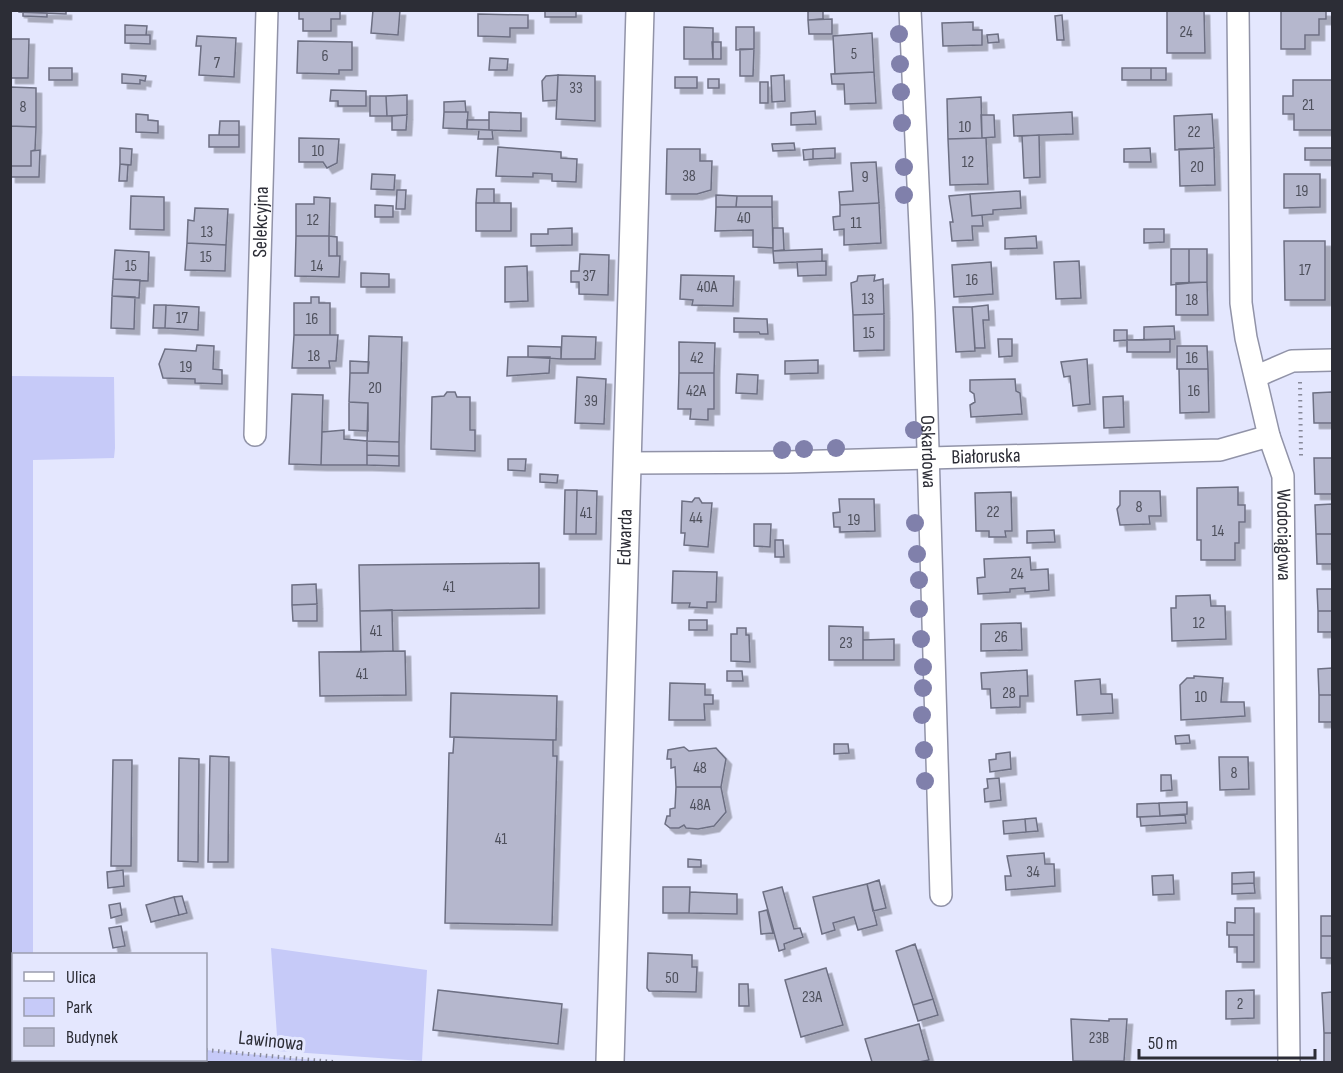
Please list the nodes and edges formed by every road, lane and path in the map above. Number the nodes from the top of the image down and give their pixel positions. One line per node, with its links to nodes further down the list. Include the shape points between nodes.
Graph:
1 (267, 10): 7 (street, Selekcyjna)
2 (640, 10): 10 (street, Edwarda)
3 (910, 10): 9 (street, Oskardowa)
4 (1238, 10): 6 (street, Wodociągowa, via 1241,303)
5 (1332, 360): 6 (street, via 1292,361)
6 (1257, 376): 8 (street, Wodociągowa)
7 (255, 435)
8 (1269, 436): 9 (street, Białoruska, via 1220,450); 15 (street, Wodociągowa, via 1283,476)
9 (927, 458): 10 (street, Białoruska); 11 (street, Oskardowa)
10 (628, 463): 14 (street, Edwarda)
11 (941, 895)
12 (207, 1050): 13 (path, Lawinowa)
13 (333, 1062)
14 (610, 1062)
15 (1289, 1062)

